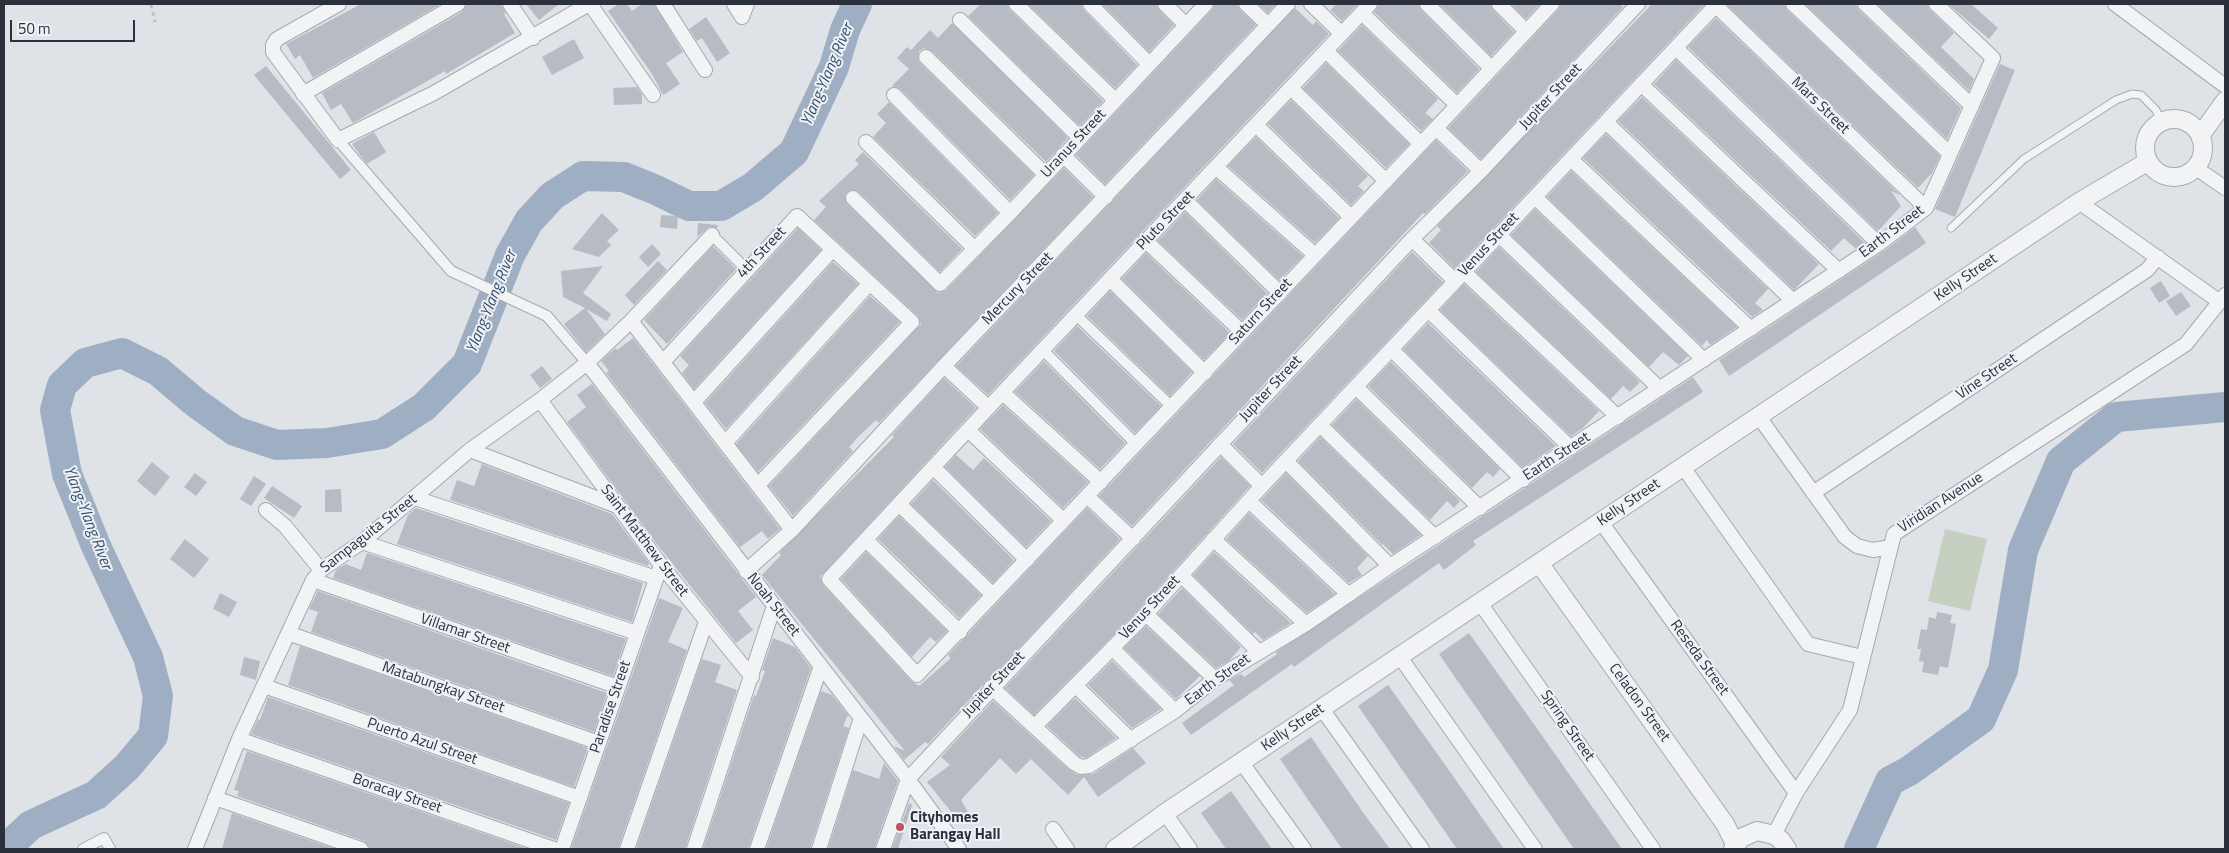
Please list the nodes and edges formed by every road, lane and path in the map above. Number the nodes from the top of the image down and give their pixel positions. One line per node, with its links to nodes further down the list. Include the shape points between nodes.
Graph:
1 (150, 4): 27 (path)
2 (339, 4): 42 (street, via 277,39 273,45 273,52)
3 (458, 4): 42 (street)
4 (510, 4): 32 (street)
5 (589, 4): 32 (street); 43 (street)
6 (663, 4): 38 (street)
7 (734, 4): 8 (street, via 742,17)
8 (747, 4)
9 (1016, 4): 45 (street)
10 (1090, 4): 36 (street)
11 (1165, 4): 28 (street)
12 (1206, 4): 28 (street, Uranus Street)
13 (1246, 4): 29 (street)
14 (1288, 4): 29 (street, Mercury Street)
15 (1311, 4): 31 (street)
16 (1427, 4): 37 (street)
17 (1499, 4): 30 (street)
18 (1552, 4): 30 (street, Saturn Street)
19 (1638, 4): 64 (street, Jupiter Street)
20 (1715, 4): 33 (street, Venus Street); 73 (street, Mars Street)
21 (1793, 4): 58 (street)
22 (1865, 4): 48 (street)
23 (1936, 4): 48 (street, Earth Street, via 1993,58)
24 (2114, 4): 40 (street)
25 (1366, 8): 31 (street, Pluto Street); 47 (street)
26 (960, 20): 54 (street)
27 (154, 22)
28 (1186, 25): 36 (street, Uranus Street)
29 (1268, 25): 68 (street, Mercury Street)
30 (1526, 31): 37 (street, Saturn Street)
31 (1342, 34): 34 (street, Pluto Street)
32 (533, 38): 55 (street, via 434,93)
33 (1676, 48): 39 (street, Venus Street); 81 (street)
34 (1326, 51): 41 (street, Pluto Street); 57 (street)
35 (926, 56): 65 (street)
36 (1149, 64): 45 (street, Uranus Street)
37 (1491, 68): 47 (street, Saturn Street)
38 (705, 70)
39 (1641, 84): 50 (street, Venus Street); 87 (street)
40 (2225, 86)
41 (1291, 88): 51 (street, Pluto Street); 66 (street)
42 (303, 94): 55 (street)
43 (653, 95)
44 (894, 95): 74 (street)
45 (1115, 100): 54 (street, Uranus Street)
46 (2225, 102): 53 (street)
47 (1458, 104): 52 (street, Saturn Street)
48 (1972, 106): 58 (street, Earth Street)
49 (2161, 121): 53 (street, via 2180,119); 61 (street, via 2153,127 2144,143); 76 (lane, via 2156,110 2141,95 2132,94 2116,100 2024,159)
50 (1606, 122): 60 (street, Venus Street); 93 (street)
51 (1256, 125): 62 (street, Pluto Street); 75 (street)
52 (1436, 128): 57 (street, Saturn Street); 64 (street)
53 (2200, 136): 63 (street, via 2203,152)
54 (1080, 137): 59 (street, Uranus Street)
55 (338, 140): 103 (street, via 451,271 547,316)
56 (866, 142): 83 (street)
57 (1421, 144): 66 (street, Saturn Street)
58 (1950, 154): 73 (street, Earth Street)
59 (1063, 155): 65 (street, Uranus Street); 68 (street)
60 (1571, 159): 69 (street, Venus Street); 97 (street)
61 (2147, 162): 63 (street, via 2161,175 2170,178 2180,177); 72 (street, Kelly Street)
62 (1218, 168): 71 (street, Pluto Street); 84 (street)
63 (2196, 168): 67 (street)
64 (1481, 172): 79 (street, Jupiter Street)
65 (1045, 174): 74 (street, Uranus Street)
66 (1386, 181): 75 (street, Saturn Street)
67 (2225, 188)
68 (1106, 197): 104 (street, Mercury Street)
69 (1535, 197): 78 (street, Venus Street); 101 (street)
70 (853, 198): 83 (street, Uranus Street, via 940,284)
71 (1185, 200): 80 (street, Pluto Street); 91 (street)
72 (2078, 202): 85 (street); 114 (street, Kelly Street)
73 (1926, 208): 81 (street, Earth Street)
74 (1010, 213): 83 (street, Uranus Street)
75 (1351, 217): 84 (street, Saturn Street)
76 (1951, 228)
77 (712, 235): 86 (street); 96 (street, Sampaguita Street)
78 (1499, 235): 88 (street, Venus Street); 107 (street)
79 (1412, 239): 88 (street); 119 (street, Jupiter Street)
80 (1146, 241): 89 (street, Pluto Street); 98 (street)
81 (1879, 244): 87 (street, Earth Street)
82 (834, 249): 86 (street, 4th Street, via 797,216); 90 (street, 4th Street); 110 (street)
83 (975, 249)
84 (1314, 254): 91 (street, Saturn Street)
85 (2158, 257): 92 (street); 129 (street, Vine Street, via 2147,270)
86 (746, 269): 102 (street, 4th Street)
87 (1839, 271): 93 (street, Earth Street)
88 (1459, 277): 94 (street, Venus Street); 113 (street)
89 (1111, 280): 95 (street, Pluto Street); 105 (street)
90 (870, 283): 117 (street); 127 (street, 4th Street, via 912,322)
91 (1280, 292): 98 (street, Saturn Street)
92 (2223, 298): 145 (street, Viridian Avenue, via 2186,344 1894,534)
93 (1793, 301): 97 (street, Earth Street)
94 (1428, 310): 100 (street, Venus Street); 120 (street)
95 (1076, 315): 99 (street, Pluto Street); 111 (street)
96 (631, 321): 102 (street); 103 (street, Sampaguita Street)
97 (1751, 329): 101 (street, Earth Street)
98 (1242, 332): 105 (street, Saturn Street)
99 (1043, 350): 108 (street, Pluto Street); 118 (street)
100 (1391, 350): 106 (street, Venus Street); 125 (street)
101 (1704, 360): 107 (street, Earth Street)
102 (663, 362): 110 (street)
103 (587, 363): 109 (street, Sampaguita Street); 150 (street, Noah Street)
104 (944, 366): 112 (street); 139 (street, Mercury Street)
105 (1205, 373): 111 (street, Saturn Street)
106 (1356, 387): 115 (street, Venus Street); 135 (street)
107 (1660, 389): 113 (street, Earth Street)
108 (1003, 392): 112 (street, Pluto Street); 126 (street)
109 (540, 400): 121 (street, Sampaguita Street); 134 (street, Saint Matthew Street)
110 (694, 402): 117 (street)
111 (1172, 407): 118 (street, Saturn Street)
112 (988, 408): 116 (street, Pluto Street)
113 (1618, 417): 120 (street, Earth Street)
114 (1759, 417): 124 (street, Kelly Street); 129 (street)
115 (1320, 425): 122 (street, Venus Street); 140 (street)
116 (968, 430): 123 (street, Pluto Street); 137 (street)
117 (726, 442): 127 (street)
118 (1136, 444): 126 (street, Saturn Street)
119 (1220, 444): 128 (street); 141 (street, Jupiter Street)
120 (1571, 448): 125 (street, Earth Street)
121 (470, 450): 131 (street, Sampaguita Street); 134 (street)
122 (1286, 461): 128 (street, Venus Street); 148 (street)
123 (933, 467): 133 (street, Pluto Street); 146 (street)
124 (1683, 467): 138 (street, Kelly Street); 166 (street, via 1808,644)
125 (1523, 480): 135 (street, Earth Street)
126 (1101, 482): 130 (street, Saturn Street)
127 (758, 485): 139 (street)
128 (1262, 486): 132 (street, Venus Street)
129 (1813, 493): 145 (street, via 1845,537 1857,546 1873,550)
130 (1087, 496): 137 (street, Saturn Street); 141 (street)
131 (415, 498): 144 (street, Sampaguita Street); 149 (street)
132 (1250, 501): 142 (street, Venus Street); 154 (street)
133 (900, 505): 143 (street, Pluto Street); 153 (street)
134 (617, 506): 149 (street, Saint Matthew Street)
135 (1480, 508): 140 (street, Earth Street)
136 (266, 510): 151 (street, via 285,526)
137 (1063, 520): 146 (street, Saturn Street)
138 (1601, 522): 147 (street, Kelly Street); 184 (street, Reseda Street)
139 (792, 530): 150 (street, Mercury Street)
140 (1435, 537): 148 (street, Earth Street)
141 (1133, 539): 174 (street, Jupiter Street)
142 (1213, 539): 152 (street, Venus Street); 159 (street)
143 (866, 540): 160 (street); 168 (street, Pluto Street, via 829,579)
144 (362, 542): 151 (street, Sampaguita Street); 161 (street)
145 (1890, 547): 166 (street, Viridian Avenue)
146 (1027, 560): 153 (street, Saturn Street)
147 (1539, 563): 155 (street, Kelly Street); 190 (street, Celadon Street, via 1725,824)
148 (1390, 566): 154 (street, Earth Street)
149 (658, 571): 158 (street, Saint Matthew Street); 161 (street, Paradise Street)
150 (746, 571): 156 (street, Noah Street)
151 (317, 575): 162 (street, Sampaguita Street); 173 (street, Villamar Street)
152 (1180, 575): 157 (street, Venus Street); 164 (street)
153 (993, 595): 160 (street, Saturn Street)
154 (1349, 595): 159 (street, Earth Street)
155 (1480, 603): 165 (street, Kelly Street); 209 (street, Spring Street)
156 (774, 606): 167 (street, Noah Street); 169 (street)
157 (1146, 614): 163 (street, Venus Street); 170 (street)
158 (706, 622): 169 (street, Saint Matthew Street); 197 (street)
159 (1306, 624): 164 (street, Earth Street)
160 (960, 632): 168 (street, Saturn Street)
161 (637, 633): 173 (street, Paradise Street)
162 (288, 634): 171 (street, Sampaguita Street); 181 (street, Matabungkay Street)
163 (1112, 648): 172 (street, Venus Street); 176 (street)
164 (1258, 651): 170 (street, Earth Street)
165 (1400, 657): 175 (street, Kelly Street); 208 (street)
166 (1862, 657): 184 (street, Viridian Avenue, via 1850,710)
167 (821, 666): 177 (street, Noah Street); 199 (street)
168 (917, 675)
169 (752, 677): 198 (street)
170 (1215, 679): 176 (street, Earth Street)
171 (264, 686): 179 (street, Sampaguita Street); 186 (street, Puerto Azul Street)
172 (1076, 686): 178 (street, Venus Street); 180 (street)
173 (618, 687): 181 (street, Paradise Street)
174 (991, 687): 178 (street, Earth Street); 183 (street, Jupiter Street)
175 (1322, 709): 182 (street, Kelly Street); 207 (street)
176 (1175, 711): 180 (street, Earth Street)
177 (861, 718): 183 (street, Noah Street); 200 (street)
178 (1035, 726): 180 (street, Earth Street, via 1081,767 1089,766)
179 (239, 739): 185 (street, Sampaguita Street); 195 (street, Boracay Street)
180 (1131, 740)
181 (599, 743): 186 (street, Paradise Street)
182 (1242, 763): 187 (street, Kelly Street); 206 (street)
183 (908, 779): 201 (street); 202 (street, Noah Street)
184 (1796, 794): 189 (street, Viridian Avenue)
185 (215, 798): 193 (street, Sampaguita Street); 194 (street)
186 (580, 798): 196 (street, Paradise Street)
187 (1165, 813): 204 (street, Kelly Street); 205 (street)
188 (1052, 829): 203 (street)
189 (1774, 835): 190 (street, via 1748,833); 210 (street)
190 (1734, 847)
191 (83, 849): 192 (street, via 104,838)
192 (110, 849)
193 (195, 849)
194 (361, 849)
195 (554, 849)
196 (562, 849)
197 (627, 849)
198 (694, 849)
199 (757, 849)
200 (819, 849)
201 (883, 849)
202 (958, 849)
203 (1067, 849)
204 (1115, 849)
205 (1190, 849)
206 (1304, 849)
207 (1422, 849)
208 (1535, 849)
209 (1654, 849)
210 (1787, 849)

